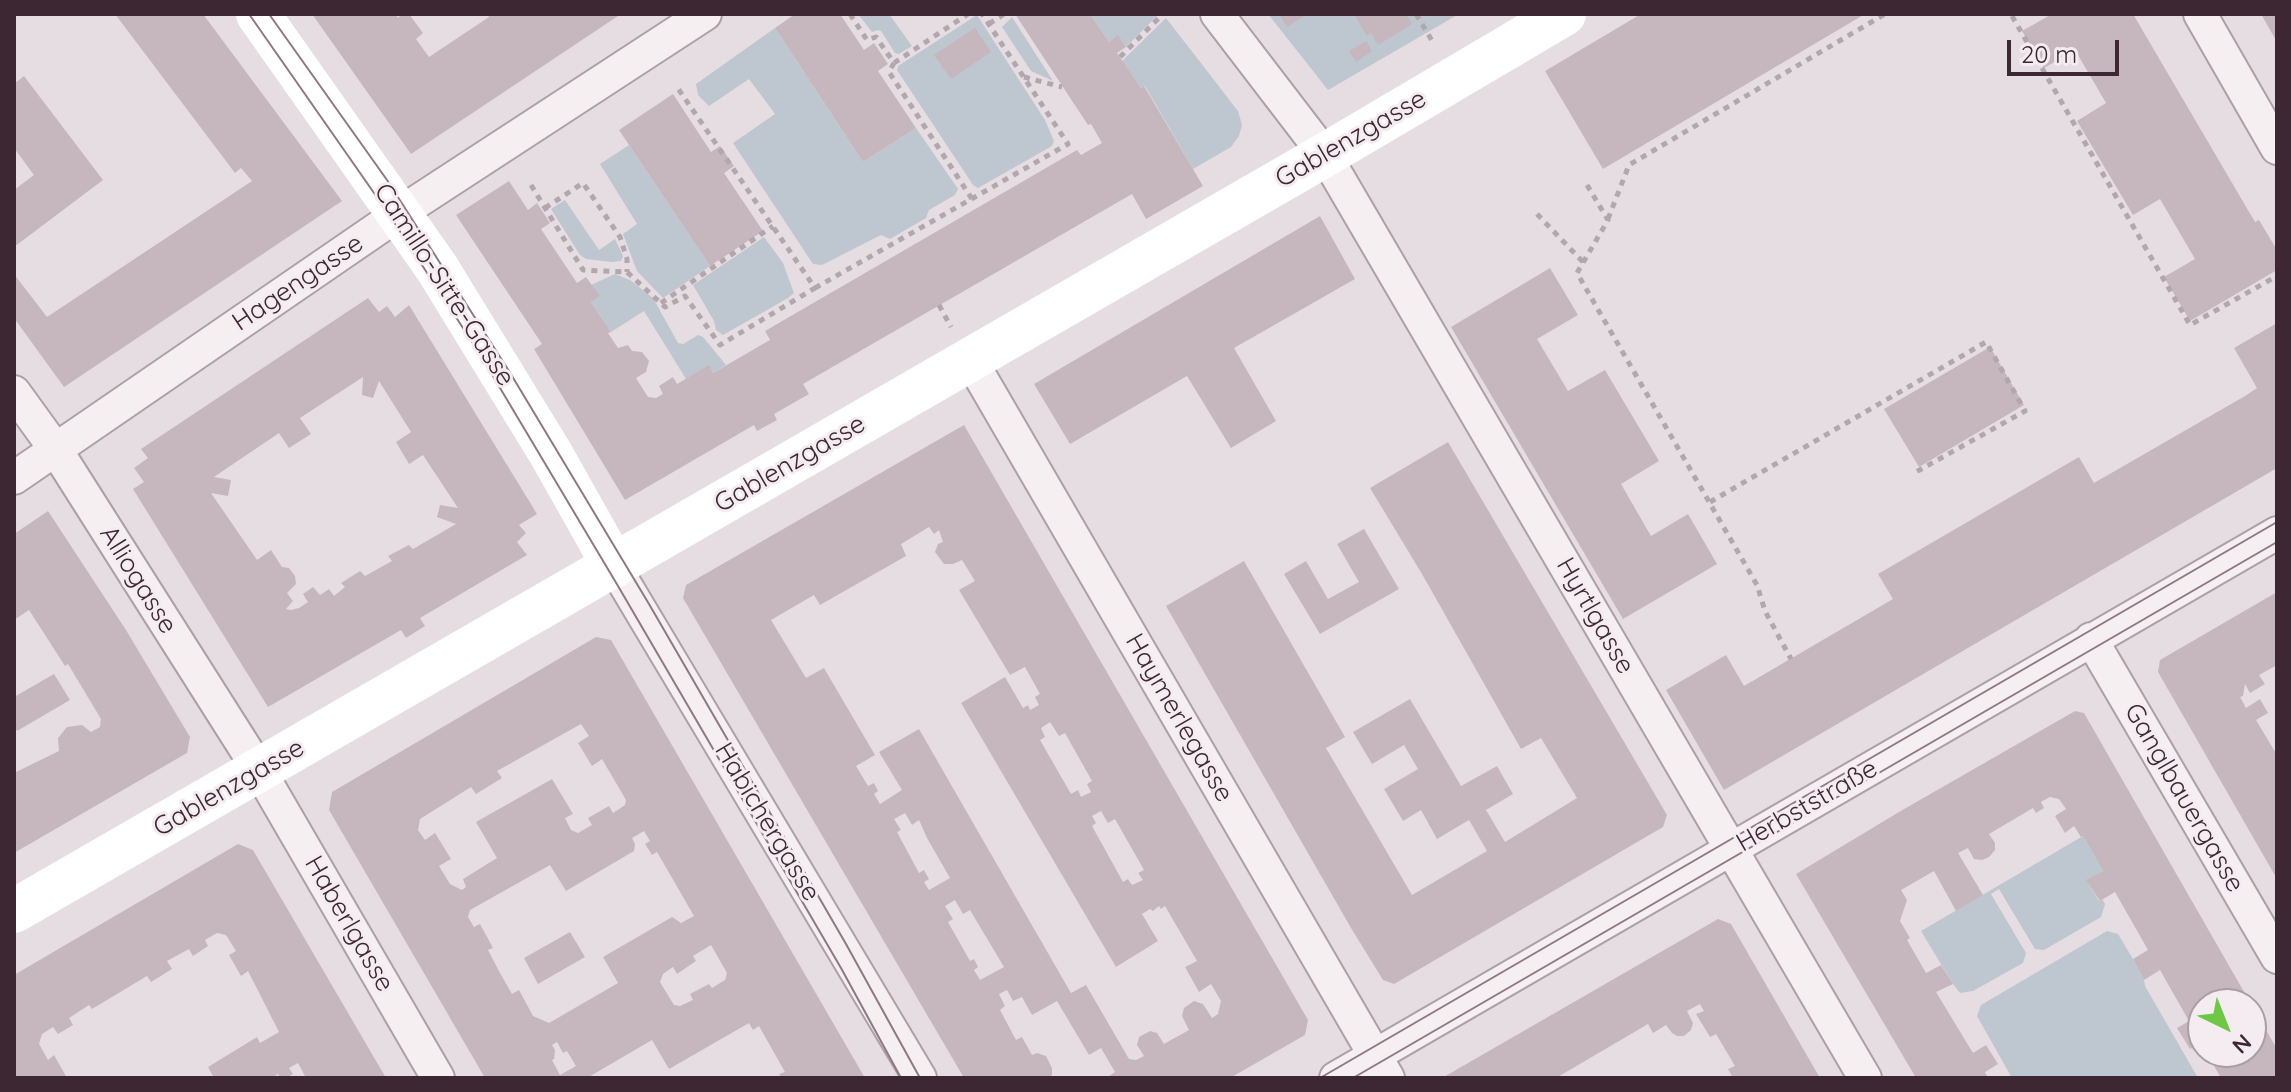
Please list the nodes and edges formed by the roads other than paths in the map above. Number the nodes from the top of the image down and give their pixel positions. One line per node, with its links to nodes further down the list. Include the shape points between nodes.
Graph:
1 (258, 14): 8 (main road, Camillo-Sitte-Gasse)
2 (1217, 14): 7 (street, Hyrtlgasse)
3 (1564, 14): 7 (main road, Gablenzgasse)
4 (2200, 14): 6 (street)
5 (695, 17): 8 (street, Hagengasse)
6 (2277, 148)
7 (1325, 155): 9 (main road, Gablenzgasse); 17 (street, Hyrtlgasse)
8 (399, 214): 11 (street, Hagengasse); 14 (main road, Camillo-Sitte-Gasse, via 551,454)
9 (970, 359): 14 (main road, Gablenzgasse); 20 (street, Haymerlegasse)
10 (14, 392): 11 (street, Alliogasse)
11 (56, 450): 12 (street, Hagengasse); 16 (street, Alliogasse)
12 (14, 478)
13 (2277, 533): 15 (street, Herbststraße)
14 (614, 566): 16 (main road, Gablenzgasse); 22 (street, Habichergasse)
15 (2091, 639): 17 (street, Herbststraße); 19 (street, Ganglbauergasse)
16 (259, 770): 18 (main road, Gablenzgasse); 21 (street, Haberlgasse)
17 (1732, 850): 20 (street, Herbststraße); 24 (street, Hyrtlgasse)
18 (14, 911)
19 (2277, 957)
20 (1382, 1067): 23 (street, Herbststraße)
21 (438, 1078)
22 (920, 1078)
23 (1336, 1078)
24 (1865, 1078)

